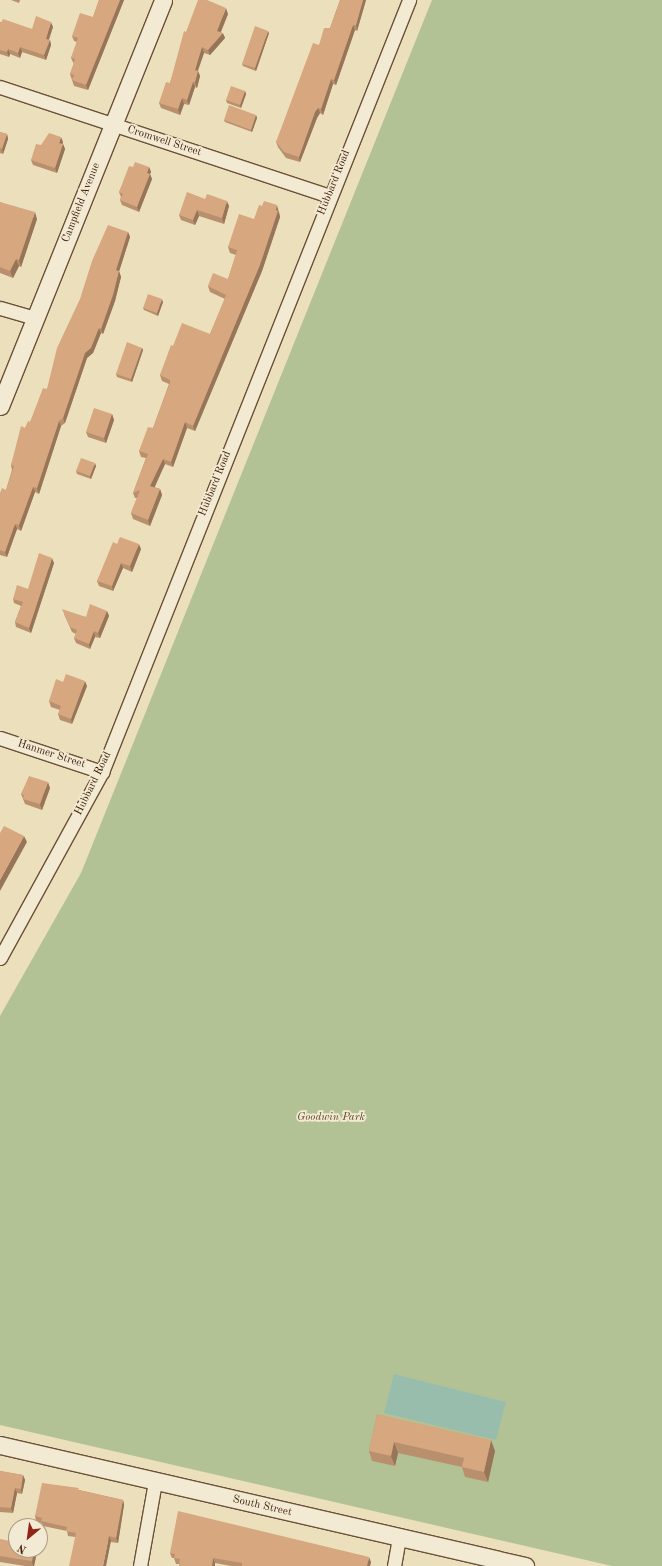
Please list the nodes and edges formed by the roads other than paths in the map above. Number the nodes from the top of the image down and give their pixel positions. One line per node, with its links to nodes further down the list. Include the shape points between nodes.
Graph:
1 (163, 0): 4 (street, Campfield Avenue)
2 (409, 0): 5 (street, Hubbard Road)
3 (0, 87): 4 (street, Cromwell Street)
4 (113, 125): 5 (street, Cromwell Street); 7 (street, Campfield Avenue)
5 (329, 196): 10 (street, Hubbard Road)
6 (0, 308): 7 (street)
7 (36, 318): 8 (street, Campfield Avenue)
8 (0, 406)
9 (0, 738): 10 (street, Hanmer Street)
10 (102, 772): 11 (street, Hubbard Road)
11 (0, 958)
12 (0, 1445): 13 (street, South Street)
13 (155, 1482): 14 (street, South Street); 15 (street)
14 (399, 1538): 16 (street); 17 (street, South Street)
15 (140, 1566)
16 (394, 1566)
17 (525, 1566)

